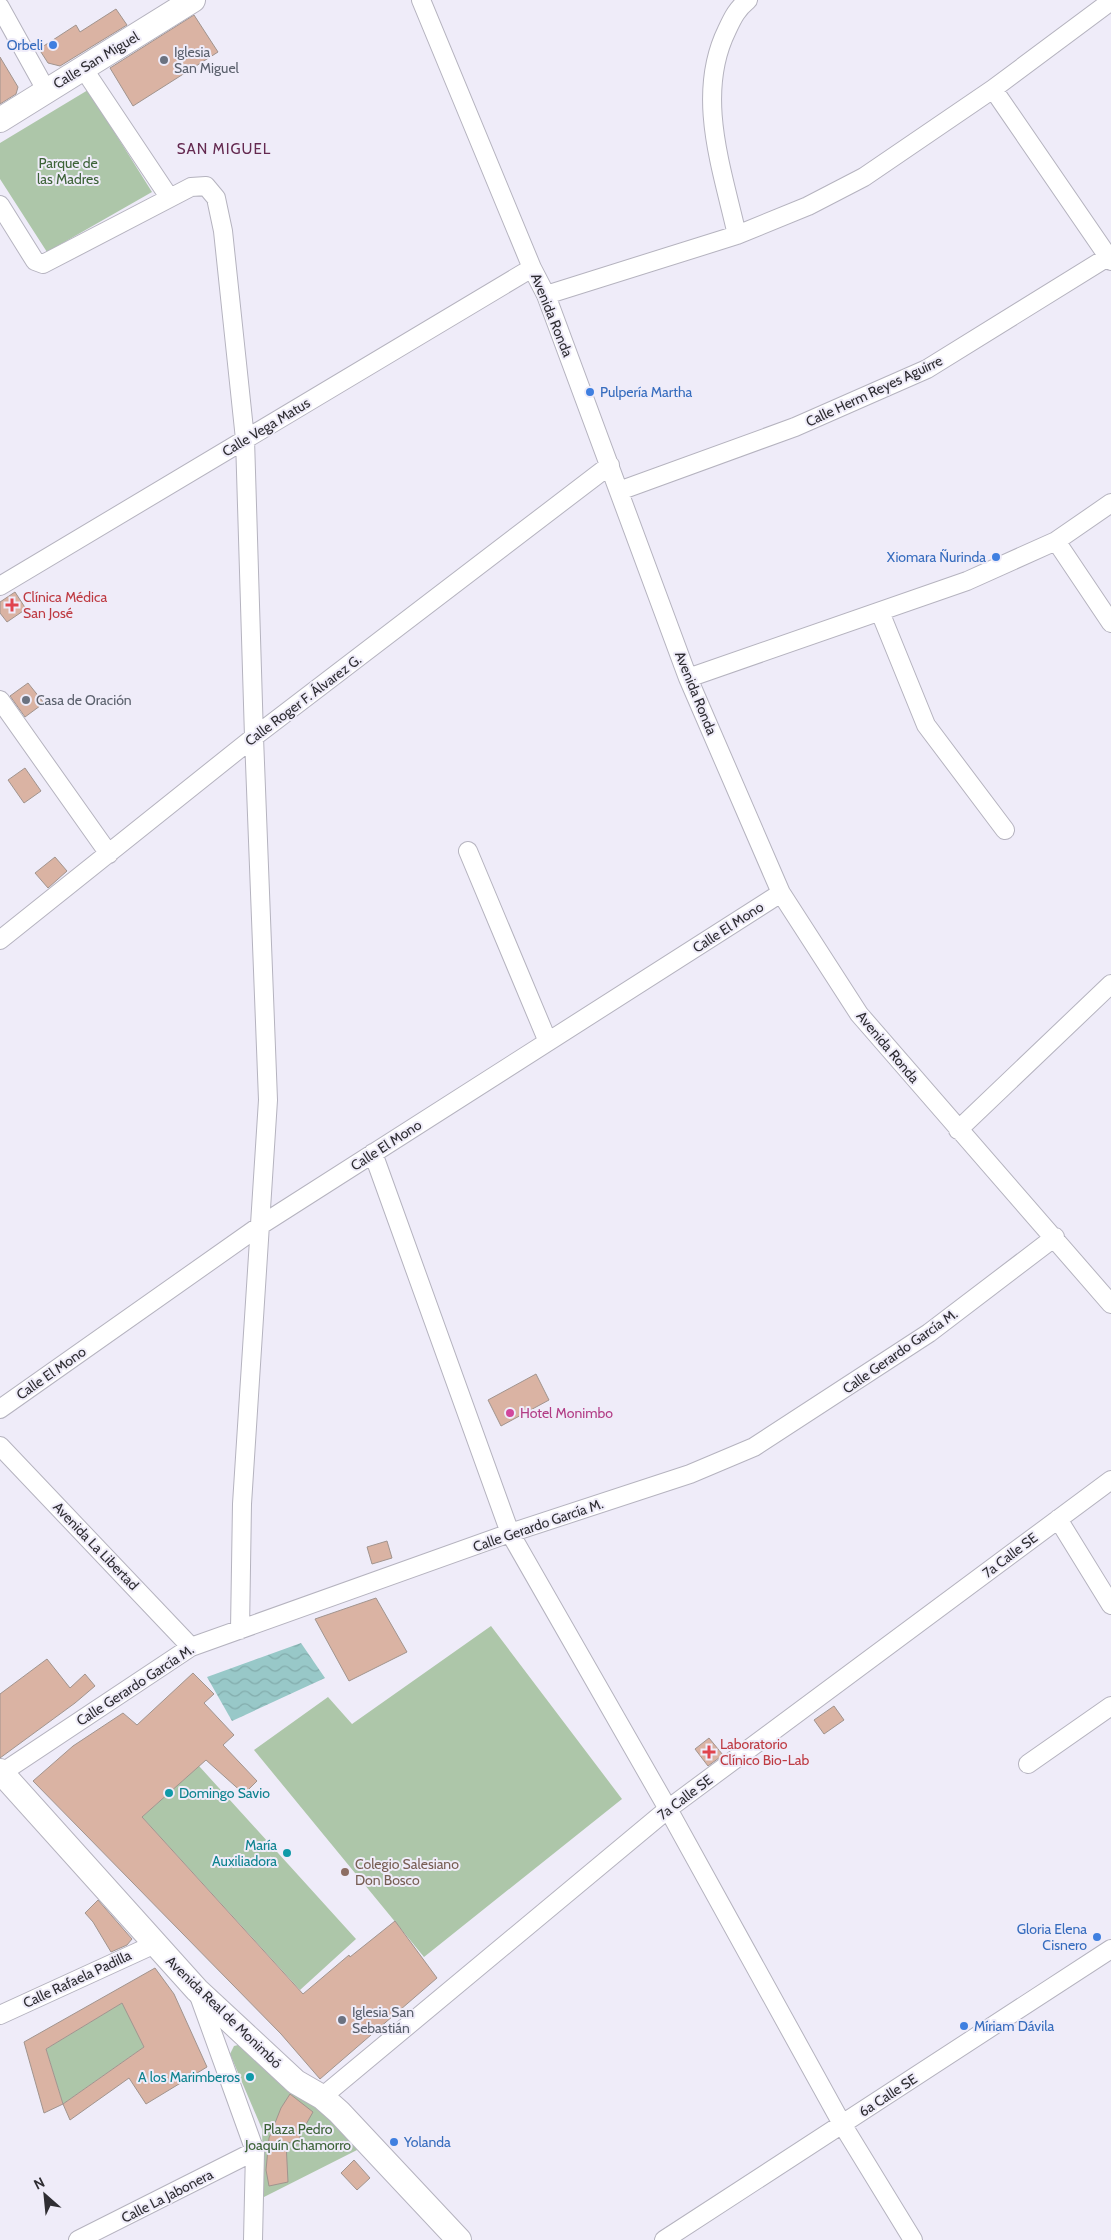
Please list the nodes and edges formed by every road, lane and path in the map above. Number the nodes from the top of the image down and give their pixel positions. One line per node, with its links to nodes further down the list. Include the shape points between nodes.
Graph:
1 (193, 0): 6 (street, Calle San Miguel)
2 (421, 0): 14 (street, Avenida Ronda)
3 (748, 0): 12 (street, via 737,8 717,49 711,93 714,134)
4 (1111, 1): 7 (street)
5 (0, 7): 8 (street)
6 (83, 68): 8 (street, Calle San Miguel); 10 (street)
7 (993, 89): 12 (street, via 864,177 808,206); 13 (street)
8 (46, 90): 9 (street, Calle San Miguel)
9 (0, 120)
10 (169, 197): 11 (street, via 42,264 34,261); 16 (street, via 190,187 206,186 216,198 223,231)
11 (0, 205)
12 (737, 235): 15 (street)
13 (1110, 258): 18 (street, Calle Herm Reyes Aguirre, via 927,370 795,428)
14 (532, 268): 15 (street, Avenida Ronda); 16 (street, Calle Vega Matus)
15 (546, 295): 17 (street, Avenida Ronda)
16 (246, 440): 21 (street, Calle Vega Matus); 26 (street)
17 (610, 465): 18 (street, Avenida Ronda); 26 (street, Calle Roger F. Álvarez G.)
18 (619, 491): 24 (street, Avenida Ronda)
19 (1111, 503): 20 (street)
20 (1056, 541): 22 (street, via 968,581); 23 (street)
21 (0, 586)
22 (880, 612): 24 (street); 27 (street, via 926,725)
23 (1111, 623)
24 (688, 678): 30 (street, Avenida Ronda)
25 (0, 700): 29 (street)
26 (254, 737): 29 (street, Calle Roger F. Álvarez G.); 36 (street, via 268,1100)
27 (1005, 830)
28 (468, 851): 33 (street)
29 (109, 854): 31 (street, Calle Roger F. Álvarez G.)
30 (781, 893): 33 (street, Calle El Mono); 34 (street, Avenida Ronda, via 859,1014)
31 (0, 940)
32 (1111, 984): 34 (street)
33 (548, 1042): 35 (street, Calle El Mono)
34 (958, 1130): 37 (street, Avenida Ronda)
35 (373, 1153): 36 (street, Calle El Mono); 43 (street)
36 (261, 1225): 39 (street, Calle El Mono); 45 (street, via 242,1504)
37 (1055, 1238): 38 (street, Avenida Ronda); 43 (street, Calle Gerardo García M., via 929,1333 754,1447 690,1474)
38 (1108, 1296)
39 (0, 1409)
40 (0, 1446): 46 (street, Avenida La Libertad)
41 (1111, 1480): 42 (street, 7a Calle SE)
42 (1058, 1519): 44 (street); 50 (street, 7a Calle SE)
43 (510, 1534): 45 (street, Calle Gerardo García M.); 50 (street)
44 (1111, 1605)
45 (240, 1630): 46 (street, Calle Gerardo García M.)
46 (191, 1647): 49 (street, Calle Gerardo García M.)
47 (1111, 1706): 48 (street)
48 (1028, 1764)
49 (1, 1772): 51 (street, Avenida Real de Monimbó)
50 (668, 1809): 55 (street, 7a Calle SE); 56 (street)
51 (155, 1944): 53 (street, Avenida Real de Monimbó); 54 (street, Calle Rafaela Padilla)
52 (1111, 1949): 56 (street, 6a Calle SE)
53 (196, 1990): 55 (street, Avenida Real de Monimbó, via 296,2082); 57 (street)
54 (0, 2015)
55 (322, 2097): 60 (street, Avenida Real de Monimbó)
56 (842, 2124): 61 (street, 6a Calle SE); 62 (street)
57 (255, 2151): 58 (street, Calle La Jabonera); 59 (street)
58 (78, 2240)
59 (253, 2240)
60 (459, 2240)
61 (664, 2240)
62 (913, 2240)

